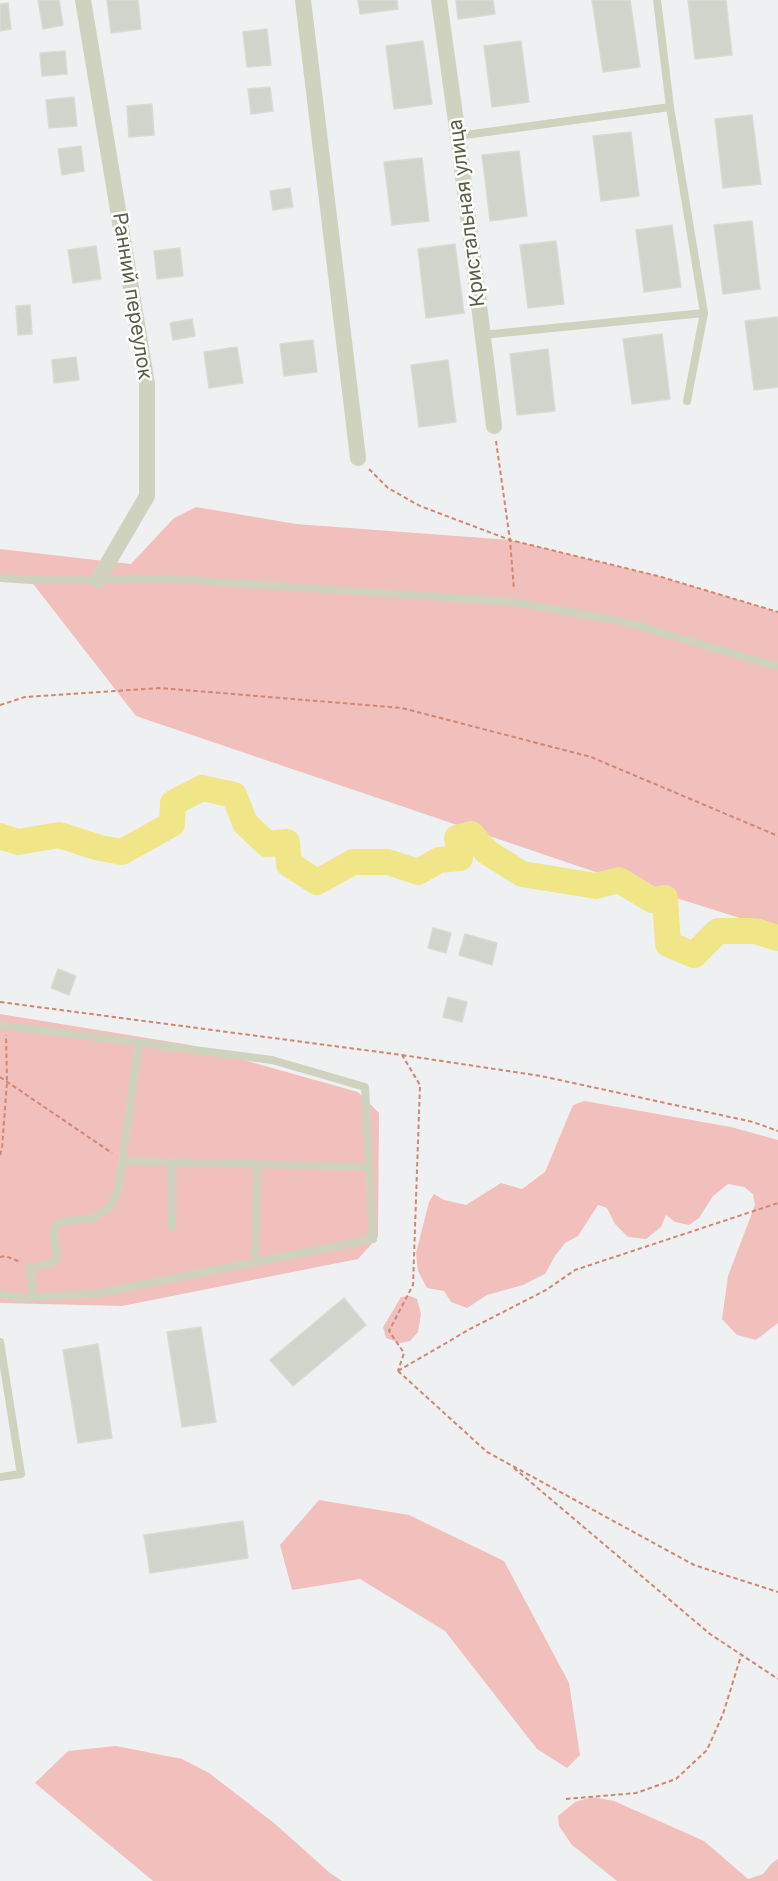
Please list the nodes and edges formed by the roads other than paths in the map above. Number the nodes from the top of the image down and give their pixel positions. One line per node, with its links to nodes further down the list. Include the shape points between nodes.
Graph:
1 (83, 0): 13 (street, Ранний переулок, via 147,384 147,496)
2 (303, 0): 11 (street)
3 (439, 0): 6 (street, Кристальная улица)
4 (657, 0): 5 (lane)
5 (670, 107): 6 (lane); 7 (lane)
6 (458, 136): 8 (street, Кристальная улица)
7 (704, 313): 8 (lane); 9 (lane)
8 (482, 335): 10 (street, Кристальная улица)
9 (687, 401)
10 (494, 426)
11 (358, 458)
12 (0, 578): 13 (lane)
13 (98, 580): 14 (lane, via 173,579 515,603 629,623)
14 (778, 667)
15 (3, 1025): 16 (lane)
16 (139, 1043): 17 (lane); 20 (lane, via 272,1060 365,1087)
17 (123, 1161): 18 (lane); 24 (lane, via 118,1191 109,1208 94,1218 60,1222 54,1229 56,1260 30,1267)
18 (172, 1162): 19 (lane); 21 (lane)
19 (257, 1164): 20 (lane); 22 (lane)
20 (369, 1167): 22 (lane, via 373,1239)
21 (172, 1227)
22 (255, 1262): 24 (lane, via 100,1293)
23 (0, 1294): 24 (lane)
24 (33, 1297)
25 (0, 1342): 26 (lane, via 21,1474)
26 (0, 1477)

